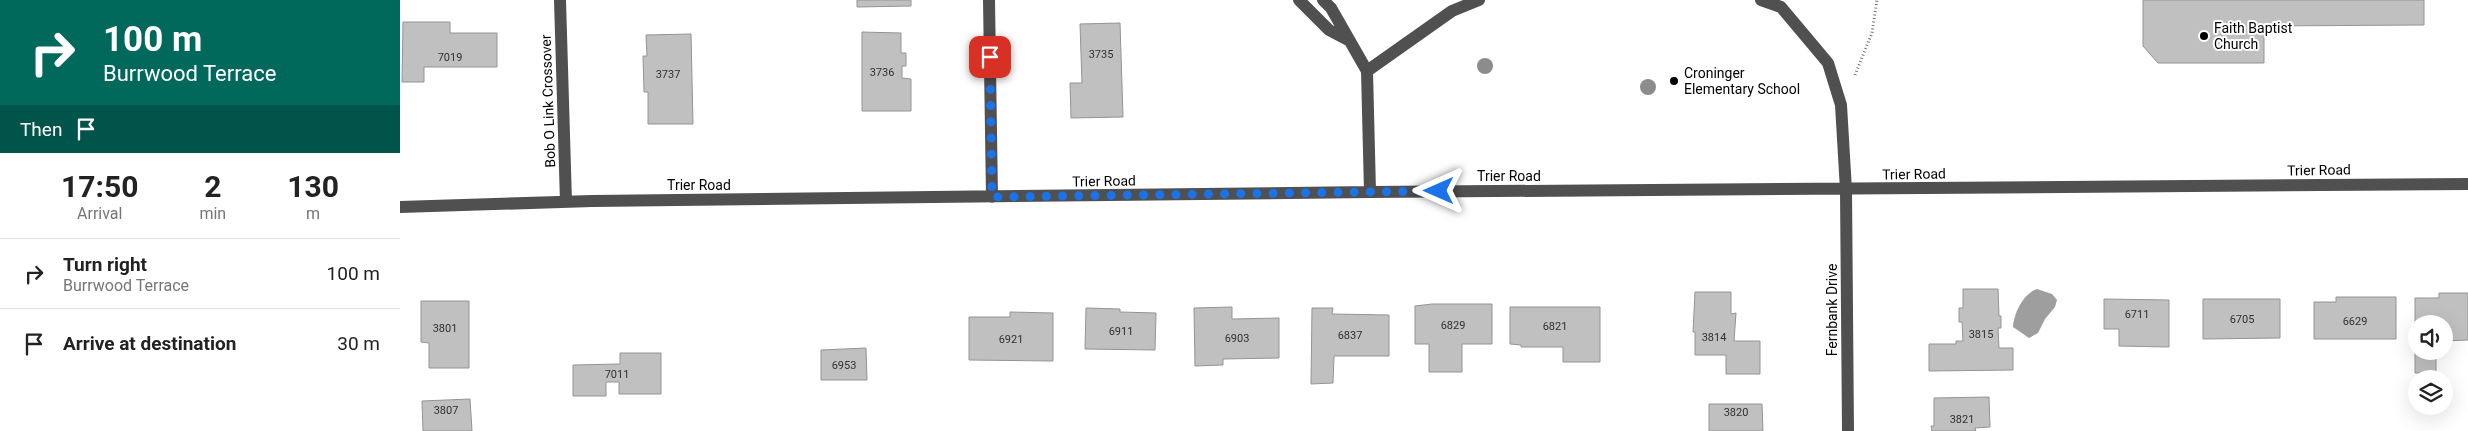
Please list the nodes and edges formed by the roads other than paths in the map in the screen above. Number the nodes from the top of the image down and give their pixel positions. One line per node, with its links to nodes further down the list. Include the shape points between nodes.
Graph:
1 (560, 0): 13 (street, Bob O Link Crossover)
2 (989, 0): 12 (street)
3 (1299, 0): 7 (street, via 1329,30)
4 (1323, 0): 7 (street)
5 (1479, 0): 8 (street, via 1452,12)
6 (1761, 0): 10 (street, Fernbank Drive, via 1781,7 1828,63 1841,105)
7 (1350, 41): 8 (street)
8 (1367, 71): 11 (street)
9 (2468, 184): 10 (street, Trier Road)
10 (1846, 190): 11 (street, Trier Road); 15 (street, Fernbank Drive)
11 (1370, 192): 12 (street, Trier Road)
12 (992, 197): 13 (street, Trier Road)
13 (566, 202): 14 (street, Trier Road)
14 (400, 207)
15 (1848, 431)

